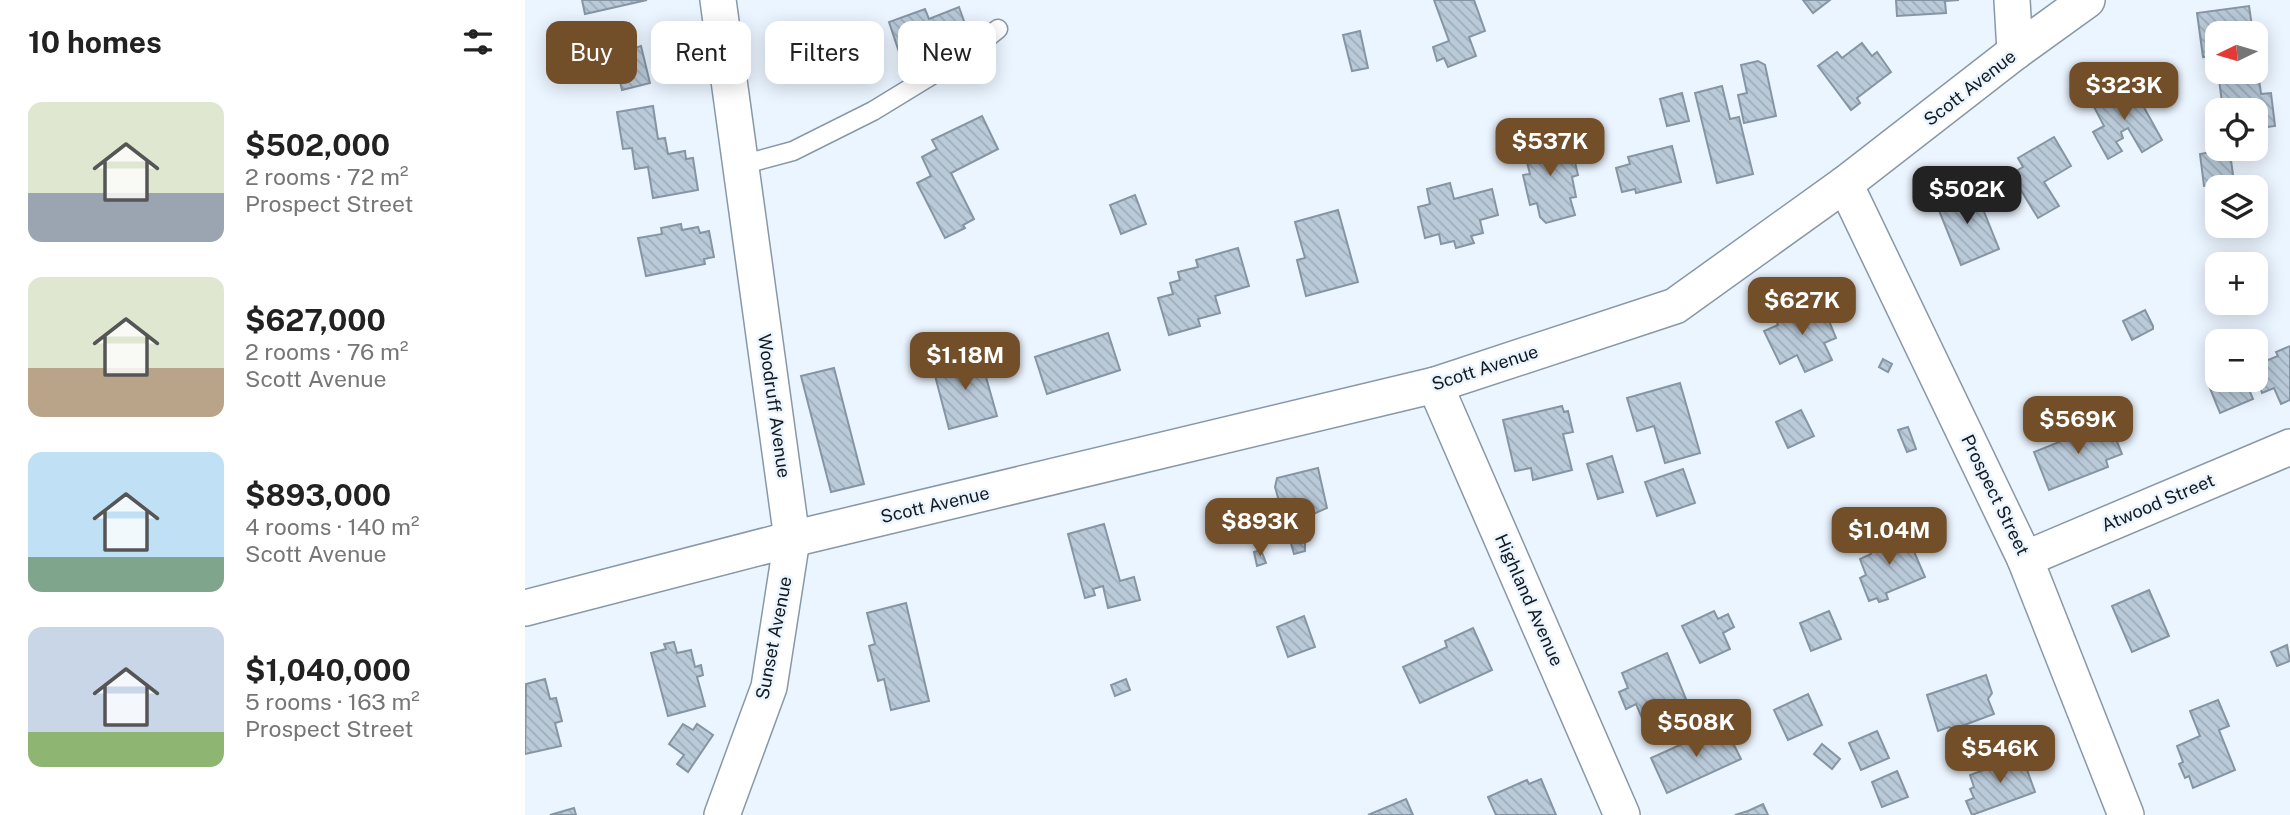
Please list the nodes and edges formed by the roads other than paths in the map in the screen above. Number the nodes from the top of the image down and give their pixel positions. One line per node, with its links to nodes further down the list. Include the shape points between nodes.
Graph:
1 (718, 0): 6 (street, Woodruff Avenue)
2 (2012, 0): 5 (street)
3 (2087, 0): 5 (street, Scott Avenue)
4 (998, 29): 6 (lane, via 968,53 873,111 793,151)
5 (2015, 52): 7 (street, Scott Avenue)
6 (741, 165): 10 (street, Woodruff Avenue)
7 (1845, 184): 8 (street, Scott Avenue, via 1675,306); 11 (street, Prospect Street)
8 (1435, 385): 10 (street, Scott Avenue); 14 (street, Highland Avenue)
9 (2290, 447): 11 (street, Atwood Street)
10 (792, 539): 12 (street); 13 (street, Sunset Avenue, via 769,687)
11 (2025, 559): 15 (street, Prospect Street)
12 (525, 608)
13 (722, 815)
14 (1622, 815)
15 (2126, 815)

